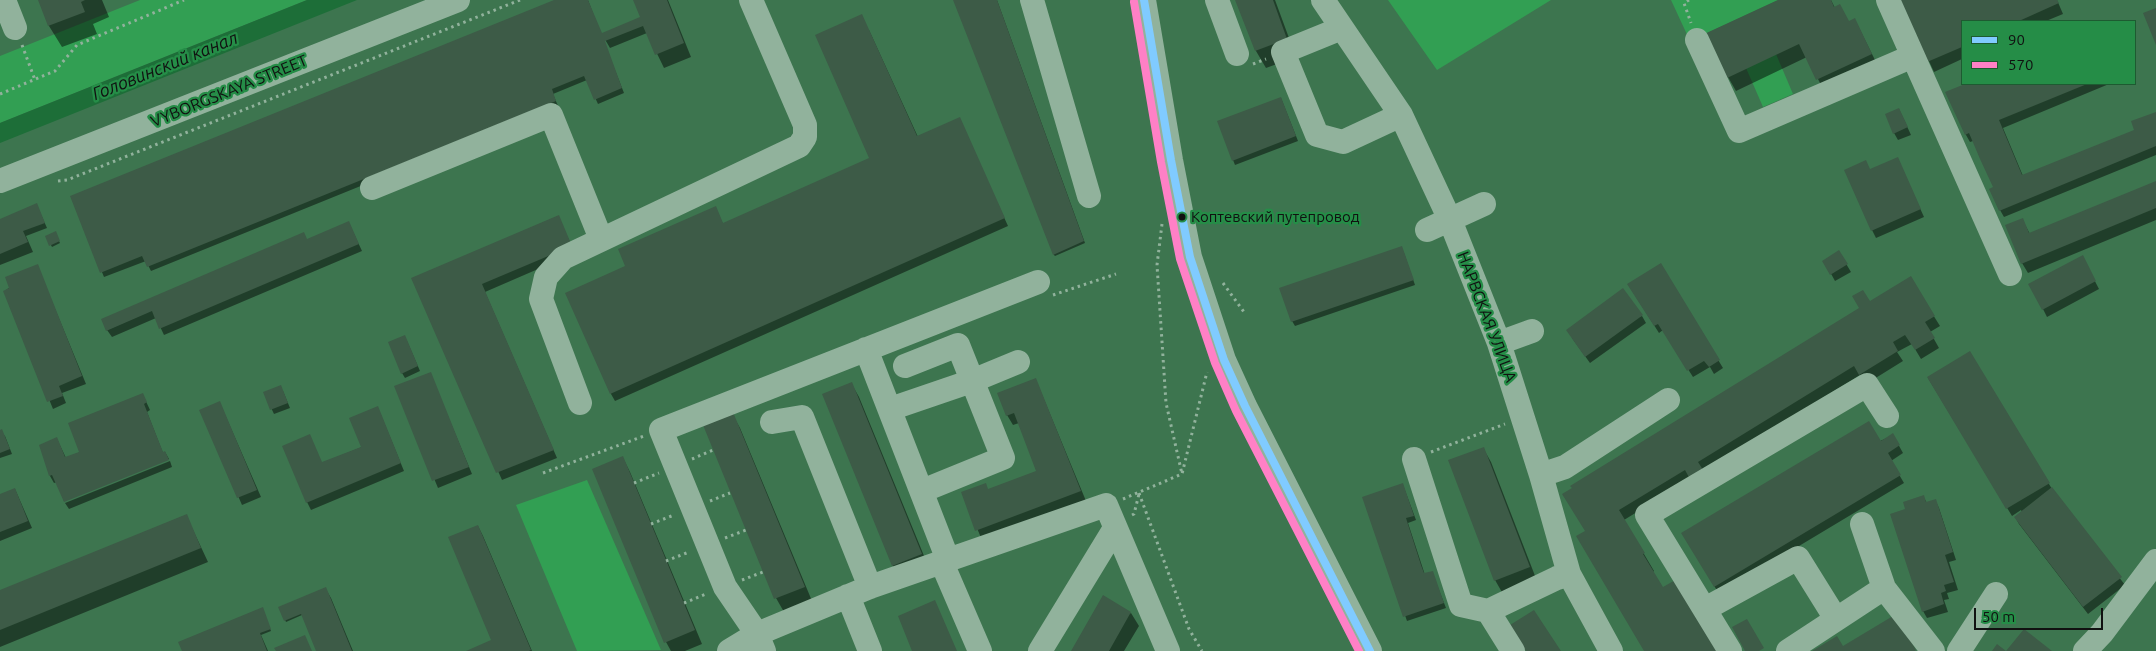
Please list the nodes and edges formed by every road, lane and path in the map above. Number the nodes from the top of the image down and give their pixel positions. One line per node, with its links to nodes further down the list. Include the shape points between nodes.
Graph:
1 (4, 0): 12 (street)
2 (184, 0): 17 (path, via 78,45 55,71)
3 (458, 0): 20 (street, VYBORGSKAYA STREET)
4 (520, 0): 21 (path)
5 (750, 0): 28 (street, via 805,125 805,138 800,146)
6 (1032, 0): 23 (street)
7 (1144, 0): 73 (street, via 1182,221 1210,320 1245,406)
8 (1217, 0): 15 (street)
9 (1323, 0): 13 (street, НАРВСКАЯ УЛИЦА)
10 (1688, 0): 14 (path, via 1684,3)
11 (1888, 0): 16 (street)
12 (15, 28): 17 (path)
13 (1342, 28): 19 (street, НАРВСКАЯ УЛИЦА); 19 (street, via 1283,52 1317,136 1343,142)
14 (1697, 40): 16 (street, via 1738,131)
15 (1237, 54)
16 (1913, 56): 30 (street)
17 (35, 80): 18 (path)
18 (0, 94)
19 (1400, 115): 26 (street, НАРВСКАЯ УЛИЦА)
20 (0, 181)
21 (57, 181)
22 (372, 188): 28 (street, via 551,115)
23 (1089, 196)
24 (1484, 204): 26 (street)
25 (1163, 215): 51 (path, via 1157,265 1166,403)
26 (1450, 220): 27 (street); 36 (street, НАРВСКАЯ УЛИЦА)
27 (1427, 230)
28 (601, 240): 43 (street, via 562,258 546,277 541,299)
29 (1116, 274): 33 (path)
30 (2010, 274)
31 (1038, 282): 37 (street)
32 (1223, 283): 34 (path)
33 (1061, 292)
34 (1244, 312)
35 (1532, 331): 36 (street)
36 (1499, 343): 52 (street, НАРВСКАЯ УЛИЦА)
37 (866, 349): 44 (street); 48 (street)
38 (1018, 362): 41 (street)
39 (1209, 364): 51 (path)
40 (905, 366): 41 (street, via 958,345)
41 (972, 381): 44 (street); 53 (street, via 1002,458)
42 (1668, 400): 52 (street, via 1565,467)
43 (580, 403)
44 (890, 409): 53 (street)
45 (1887, 416): 63 (street, via 1867,385 1647,515)
46 (772, 422): 59 (street, via 802,417)
47 (1512, 422): 49 (path)
48 (661, 430): 50 (path); 66 (street, via 724,587)
49 (1414, 459): 64 (street, via 1461,605)
50 (543, 473)
51 (1182, 474): 72 (path, via 1139,493 1189,629)
52 (1541, 475): 58 (street, НАРВСКАЯ УЛИЦА)
53 (922, 491): 57 (street)
54 (1862, 524): 60 (street)
55 (1115, 528): 57 (street, via 1106,505); 70 (street); 71 (street)
56 (2156, 561): 80 (street)
57 (945, 562): 59 (street); 69 (street)
58 (1569, 574): 64 (street); 75 (street, НАРВСКАЯ УЛИЦА)
59 (870, 587): 62 (street)
60 (1884, 588): 65 (street); 78 (street)
61 (1996, 594): 79 (street)
62 (848, 596): 66 (street); 68 (street)
63 (1705, 609): 65 (street, via 1798,558); 76 (street)
64 (1488, 611): 74 (street)
65 (1836, 619): 77 (street)
66 (760, 643): 67 (street)
67 (729, 651)
68 (870, 651)
69 (980, 651)
70 (1040, 651)
71 (1168, 651)
72 (1202, 651)
73 (1370, 651)
74 (1513, 651)
75 (1611, 651)
76 (1730, 651)
77 (1788, 651)
78 (1933, 651)
79 (1959, 651)
80 (2085, 651)

